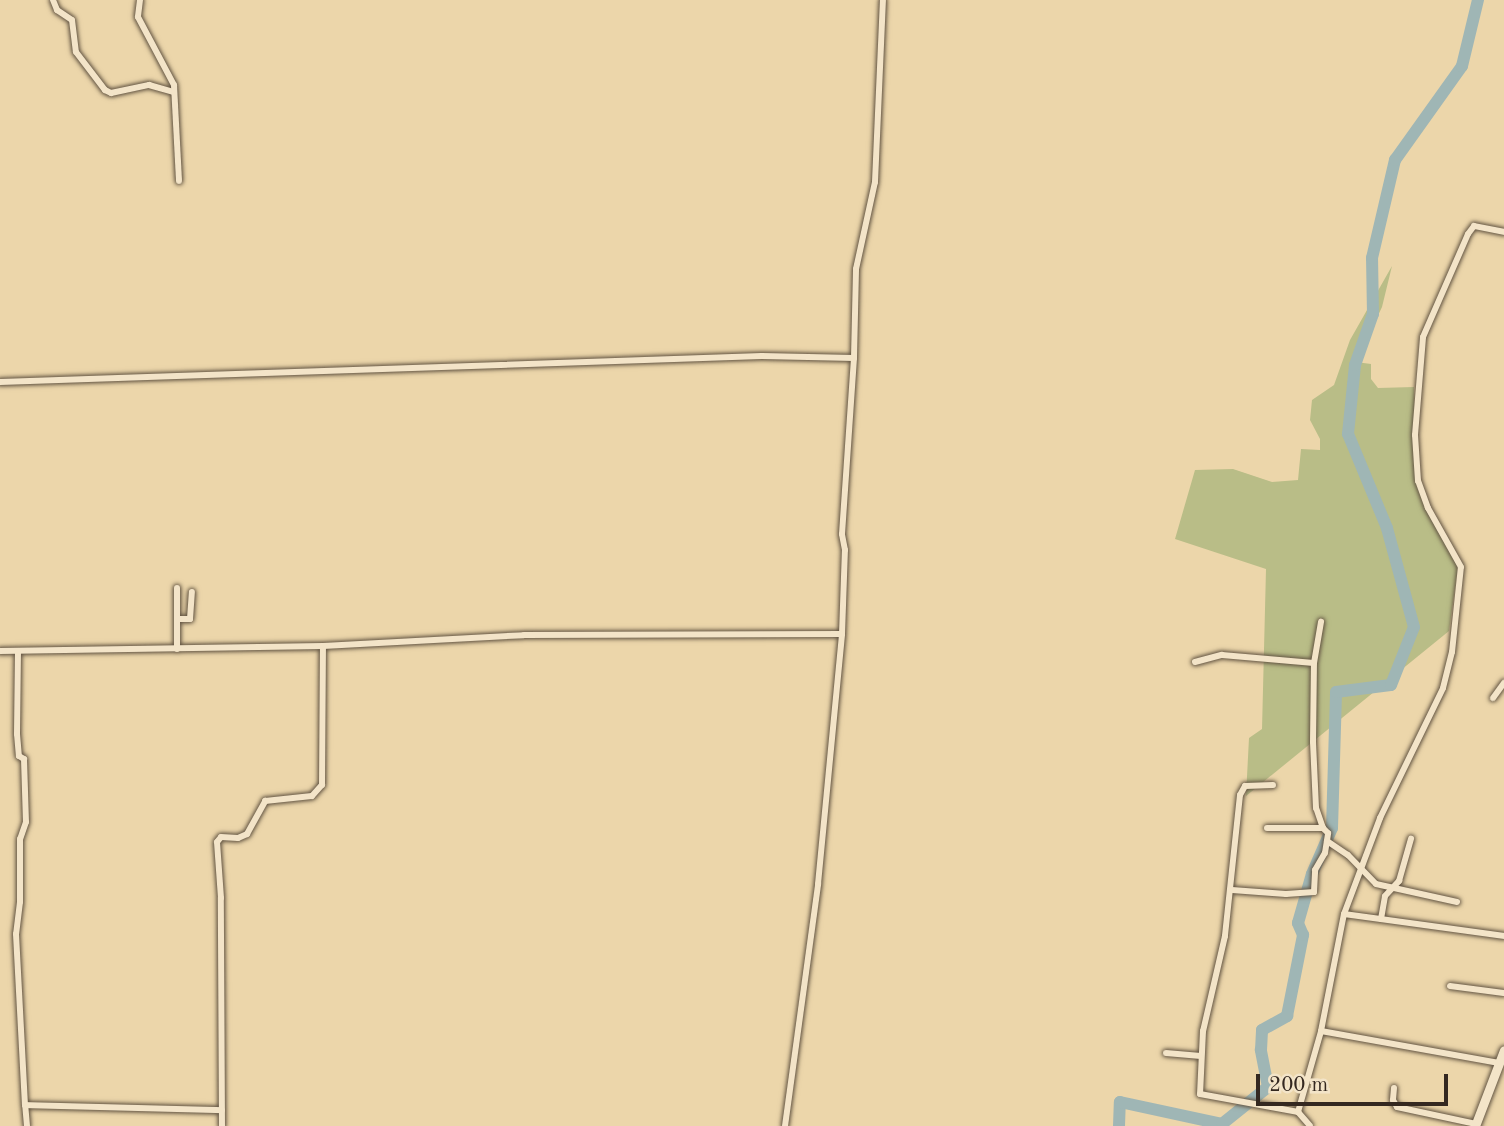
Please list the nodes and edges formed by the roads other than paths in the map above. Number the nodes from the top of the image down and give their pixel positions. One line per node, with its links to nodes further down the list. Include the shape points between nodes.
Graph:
1 (53, 0): 4 (street, via 57,10 72,20 76,52 105,90 111,93 149,85)
2 (140, 0): 4 (street, via 138,17 172,75)
3 (883, 0): 7 (street, via 875,182 856,269)
4 (174, 92): 5 (street)
5 (179, 181)
6 (1504, 232): 26 (street, via 1474,226 1423,337 1416,435 1418,481 1461,567 1452,652 1443,688)
7 (854, 358): 8 (street, via 762,356); 13 (street, via 842,534)
8 (0, 382)
9 (177, 588): 11 (street)
10 (192, 592): 11 (street, via 190,619)
11 (178, 619): 15 (street)
12 (1321, 622): 19 (street)
13 (842, 634): 14 (street, via 514,635); 47 (street, via 818,884)
14 (323, 646): 15 (street); 42 (street, via 321,785 312,796 265,801 247,834 221,837 218,842)
15 (177, 649): 17 (street)
16 (0, 651): 17 (street)
17 (18, 651): 41 (street, via 17,734 19,756 24,759 26,822 20,839 16,934)
18 (1195, 662): 19 (street, via 1222,655)
19 (1314, 663): 24 (street, via 1316,808)
20 (1504, 682): 21 (street)
21 (1493, 698)
22 (1273, 785): 27 (street, via 1245,786 1240,795)
23 (1267, 828): 24 (street)
24 (1326, 834): 26 (street); 27 (street, via 1314,892)
25 (1411, 839): 28 (street)
26 (1360, 869): 28 (street, via 1376,884); 30 (street)
27 (1232, 890): 38 (street)
28 (1394, 890): 29 (street); 31 (street, via 1385,896)
29 (1457, 902)
30 (1343, 914): 31 (street); 35 (street)
31 (1381, 919): 32 (street)
32 (1504, 936)
33 (1450, 986): 34 (street)
34 (1504, 993)
35 (1321, 1031): 39 (street); 43 (street)
36 (1504, 1051): 39 (main road)
37 (1167, 1053): 38 (street)
38 (1201, 1056): 43 (street, via 1200,1094)
39 (1499, 1063): 44 (main road)
40 (1394, 1088): 44 (street, via 1392,1100 1397,1107)
41 (25, 1105): 42 (street); 45 (street)
42 (222, 1110): 46 (street)
43 (1298, 1112): 48 (street)
44 (1475, 1125)
45 (26, 1126)
46 (222, 1126)
47 (785, 1126)
48 (1310, 1126)

